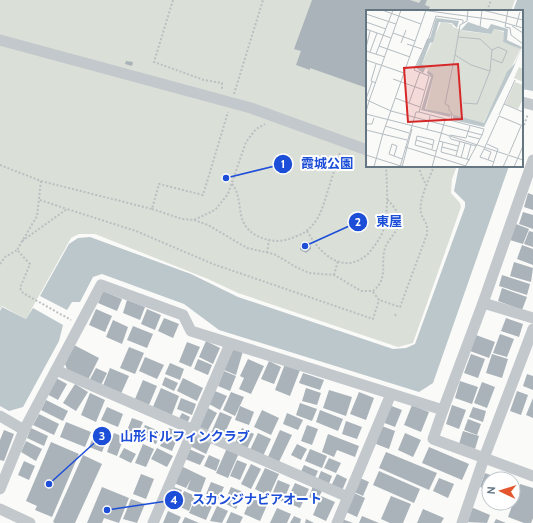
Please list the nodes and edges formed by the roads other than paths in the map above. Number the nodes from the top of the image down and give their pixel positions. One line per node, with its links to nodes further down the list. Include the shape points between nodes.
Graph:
1 (0, 40): 4 (street, via 251,108)
2 (523, 102): 3 (street)
3 (533, 105)
4 (366, 150)
5 (532, 164): 6 (street)
6 (483, 303): 7 (street); 12 (street)
7 (533, 318)
8 (533, 329): 16 (street)
9 (230, 344): 10 (street, via 191,331 183,316 101,284); 11 (street); 15 (street)
10 (56, 370): 14 (street); 15 (street)
11 (391, 394): 12 (street); 19 (street)
12 (443, 410): 16 (street, via 433,439)
13 (0, 416): 14 (street)
14 (24, 430): 18 (street)
15 (194, 431): 19 (street); 22 (street)
16 (484, 458): 17 (street); 24 (street)
17 (533, 476)
18 (0, 489)
19 (348, 498): 23 (street)
20 (0, 509): 21 (street)
21 (30, 523)
22 (153, 523)
23 (337, 523)
24 (462, 523)

